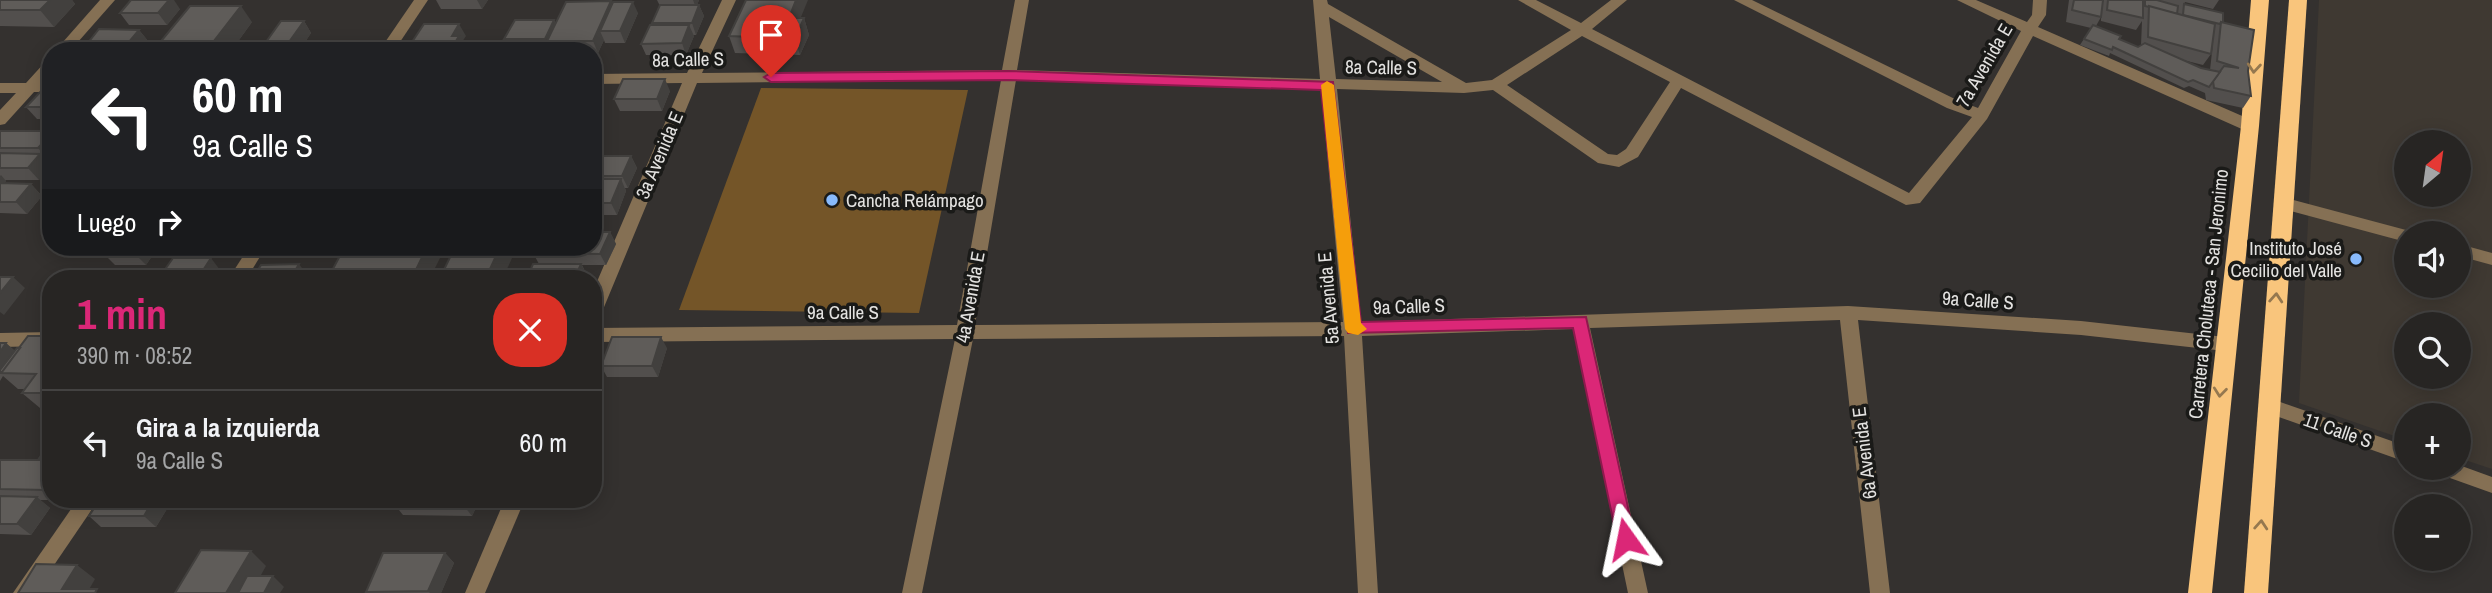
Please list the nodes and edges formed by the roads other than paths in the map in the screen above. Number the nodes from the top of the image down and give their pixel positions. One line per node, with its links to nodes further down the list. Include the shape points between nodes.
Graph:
1 (108, 0): 15 (street)
2 (421, 0): 16 (street)
3 (729, 0): 19 (street, 3a Avenida E)
4 (1022, 0): 18 (street, 4a Avenida E)
5 (1525, 0): 14 (street)
6 (1620, 0): 14 (street)
7 (1741, 0): 28 (street)
8 (1964, 0): 13 (street)
9 (2040, 0): 13 (street, 7a Avenida E, via 2039,15)
10 (2260, 0): 30 (highway, Carretera Choluteca - San Jeronimo, one-way to 30)
11 (2298, 0): 31 (highway)
12 (1320, 3): 22 (street, 5a Avenida E); 27 (street)
13 (2029, 29): 28 (street, 7a Avenida E); 30 (street)
14 (1581, 30): 21 (street); 23 (street)
15 (70, 42)
16 (392, 42)
17 (42, 74): 26 (street)
18 (1008, 75): 19 (street, 8a Calle S); 22 (street, 8a Calle S); 39 (street, 4a Avenida E)
19 (692, 78): 20 (street, 8a Calle S); 35 (street, 3a Avenida E)
20 (602, 79)
21 (1678, 81): 23 (street, via 1632,153 1619,162 1604,159); 28 (street, 7a Avenida E, via 1896,196 1914,198)
22 (1328, 85): 27 (street, 8a Calle S); 38 (street, 5a Avenida E)
23 (1496, 85): 27 (street, 8a Calle S)
24 (42, 87): 26 (street)
25 (0, 88): 26 (street)
26 (29, 88): 29 (street)
27 (1464, 88)
28 (1982, 115)
29 (0, 120)
30 (2250, 126): 43 (highway, Carretera Choluteca - San Jeronimo)
31 (2283, 203): 32 (street); 44 (highway, one-way to 31)
32 (2394, 233)
33 (2471, 253): 34 (street)
34 (2492, 259)
35 (602, 291)
36 (1848, 313): 37 (street, 9a Calle S); 43 (street, 9a Calle S, via 2081,328); 55 (street, 6a Avenida E)
37 (1580, 321): 38 (street, 9a Calle S); 54 (street)
38 (1353, 329): 39 (street, 9a Calle S); 53 (street, 5a Avenida E)
39 (965, 332): 40 (street, 9a Calle S); 52 (street, 4a Avenida E)
40 (602, 335)
41 (42, 339): 42 (street)
42 (0, 340)
43 (2225, 344): 56 (highway, Carretera Choluteca - San Jeronimo, one-way to 56)
44 (2269, 406): 45 (street, 11 Calle S); 57 (highway, one-way to 44)
45 (2394, 450)
46 (2471, 477): 47 (street)
47 (2492, 485)
48 (83, 508): 50 (street)
49 (510, 508): 51 (street)
50 (23, 593)
51 (475, 593)
52 (912, 593)
53 (1368, 593)
54 (1638, 593)
55 (1880, 593)
56 (2200, 593)
57 (2256, 593)

